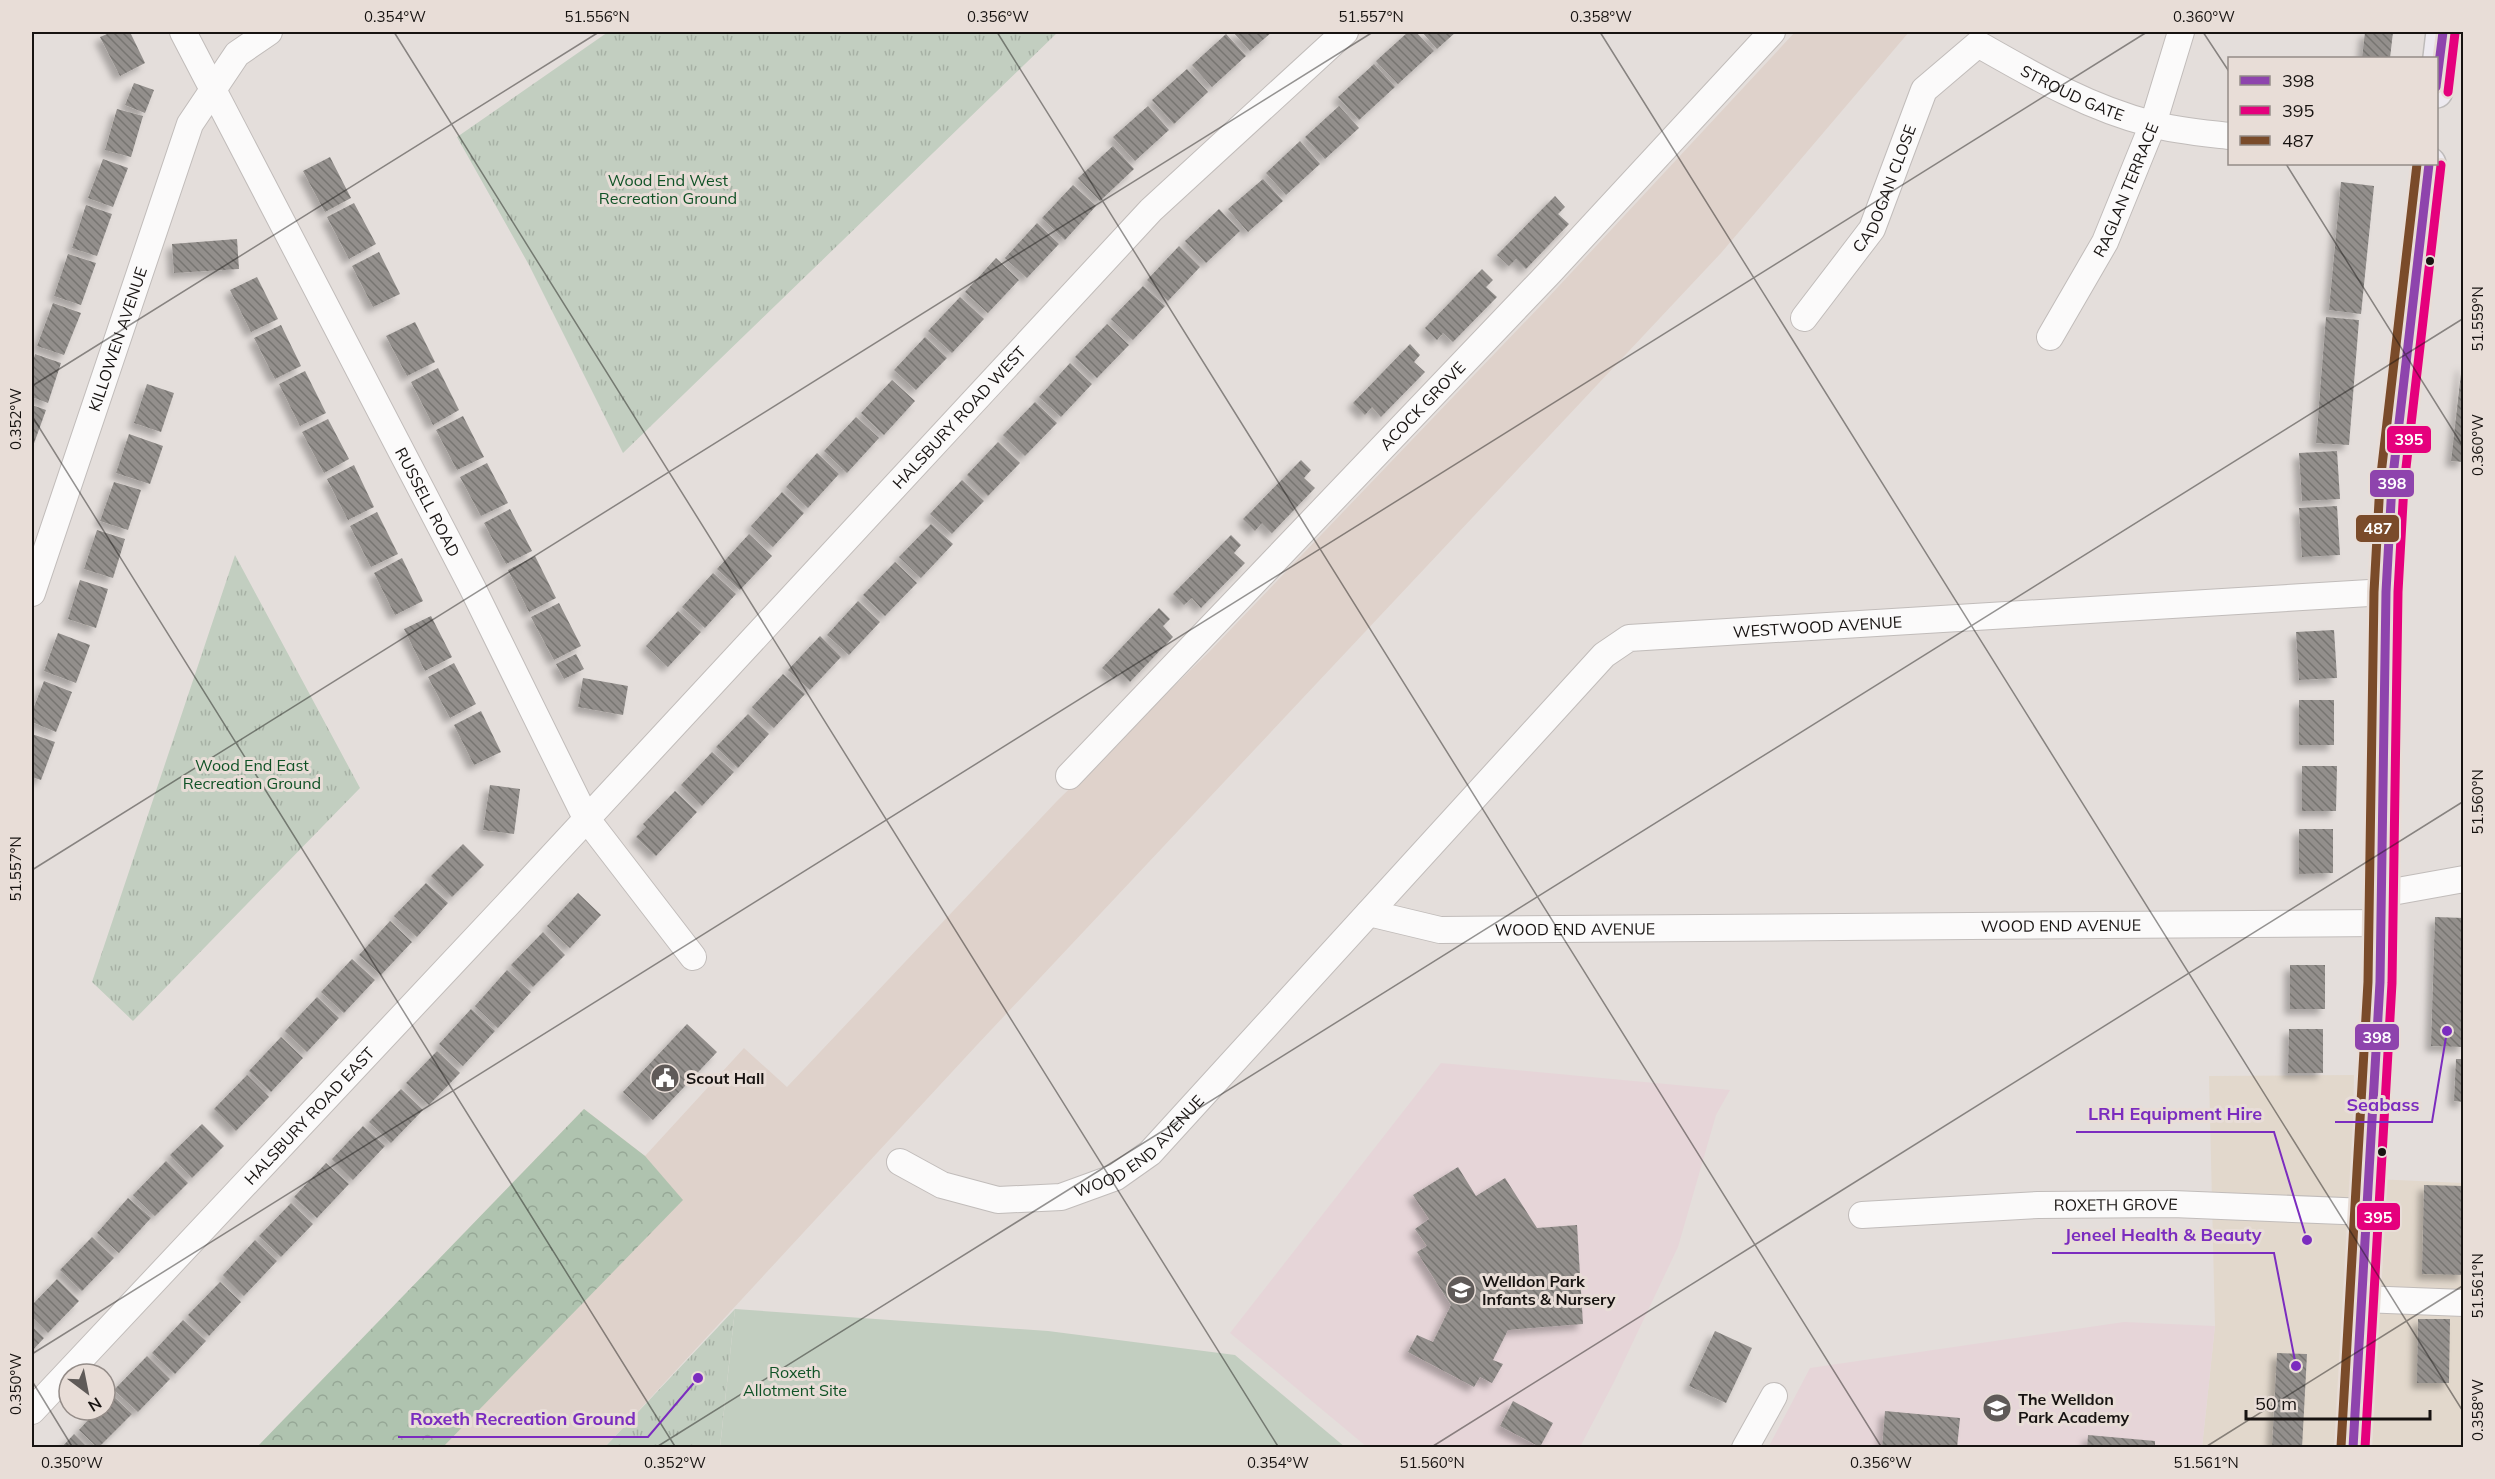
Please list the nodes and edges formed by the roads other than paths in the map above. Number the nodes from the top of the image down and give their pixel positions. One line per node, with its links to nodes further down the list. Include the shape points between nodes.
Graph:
1 (183, 32): 9 (street, RUSSELL ROAD)
2 (269, 32): 9 (street, KILLOWEN AVENUE, via 237,54)
3 (1345, 32): 18 (street, HALSBURY ROAD WEST, via 1151,210)
4 (1772, 32): 17 (street, ACOCK GROVE, via 1550,272)
5 (2181, 32): 10 (street, RAGLAN TERRACE)
6 (2443, 32): 8 (main road)
7 (1961, 58): 10 (street, STROUD GATE, via 1978,44 2050,86); 13 (street, CADOGAN CLOSE, via 1924,90 1872,229)
8 (2438, 74)
9 (213, 88): 16 (street, KILLOWEN AVENUE, via 190,124); 18 (street, RUSSELL ROAD, via 472,587)
10 (2153, 124): 11 (street, STROUD GATE); 14 (street, RAGLAN TERRACE, via 2105,242)
11 (2228, 136)
12 (2429, 165): 15 (main road, via 2392,484)
13 (1804, 318)
14 (2050, 336)
15 (2386, 592): 20 (main road); 21 (street, WESTWOOD AVENUE, via 1629,638 1604,655)
16 (32, 593)
17 (1069, 776)
18 (586, 818): 22 (street, RUSSELL ROAD); 29 (street, HALSBURY ROAD EAST)
19 (2463, 879): 20 (street, WOOD END AVENUE)
20 (2380, 908): 21 (street, WOOD END AVENUE, via 1440,930); 24 (main road)
21 (1369, 913): 23 (street, WOOD END AVENUE, via 1150,1153 1116,1177 1061,1197 998,1200 942,1185)
22 (693, 957)
23 (900, 1162)
24 (2368, 1212): 25 (street, ROXETH GROVE, via 2061,1204); 26 (main road)
25 (1862, 1215)
26 (2362, 1299): 27 (street); 31 (main road)
27 (2463, 1303)
28 (1774, 1396): 30 (street)
29 (32, 1411)
30 (1745, 1448)
31 (2353, 1448)

